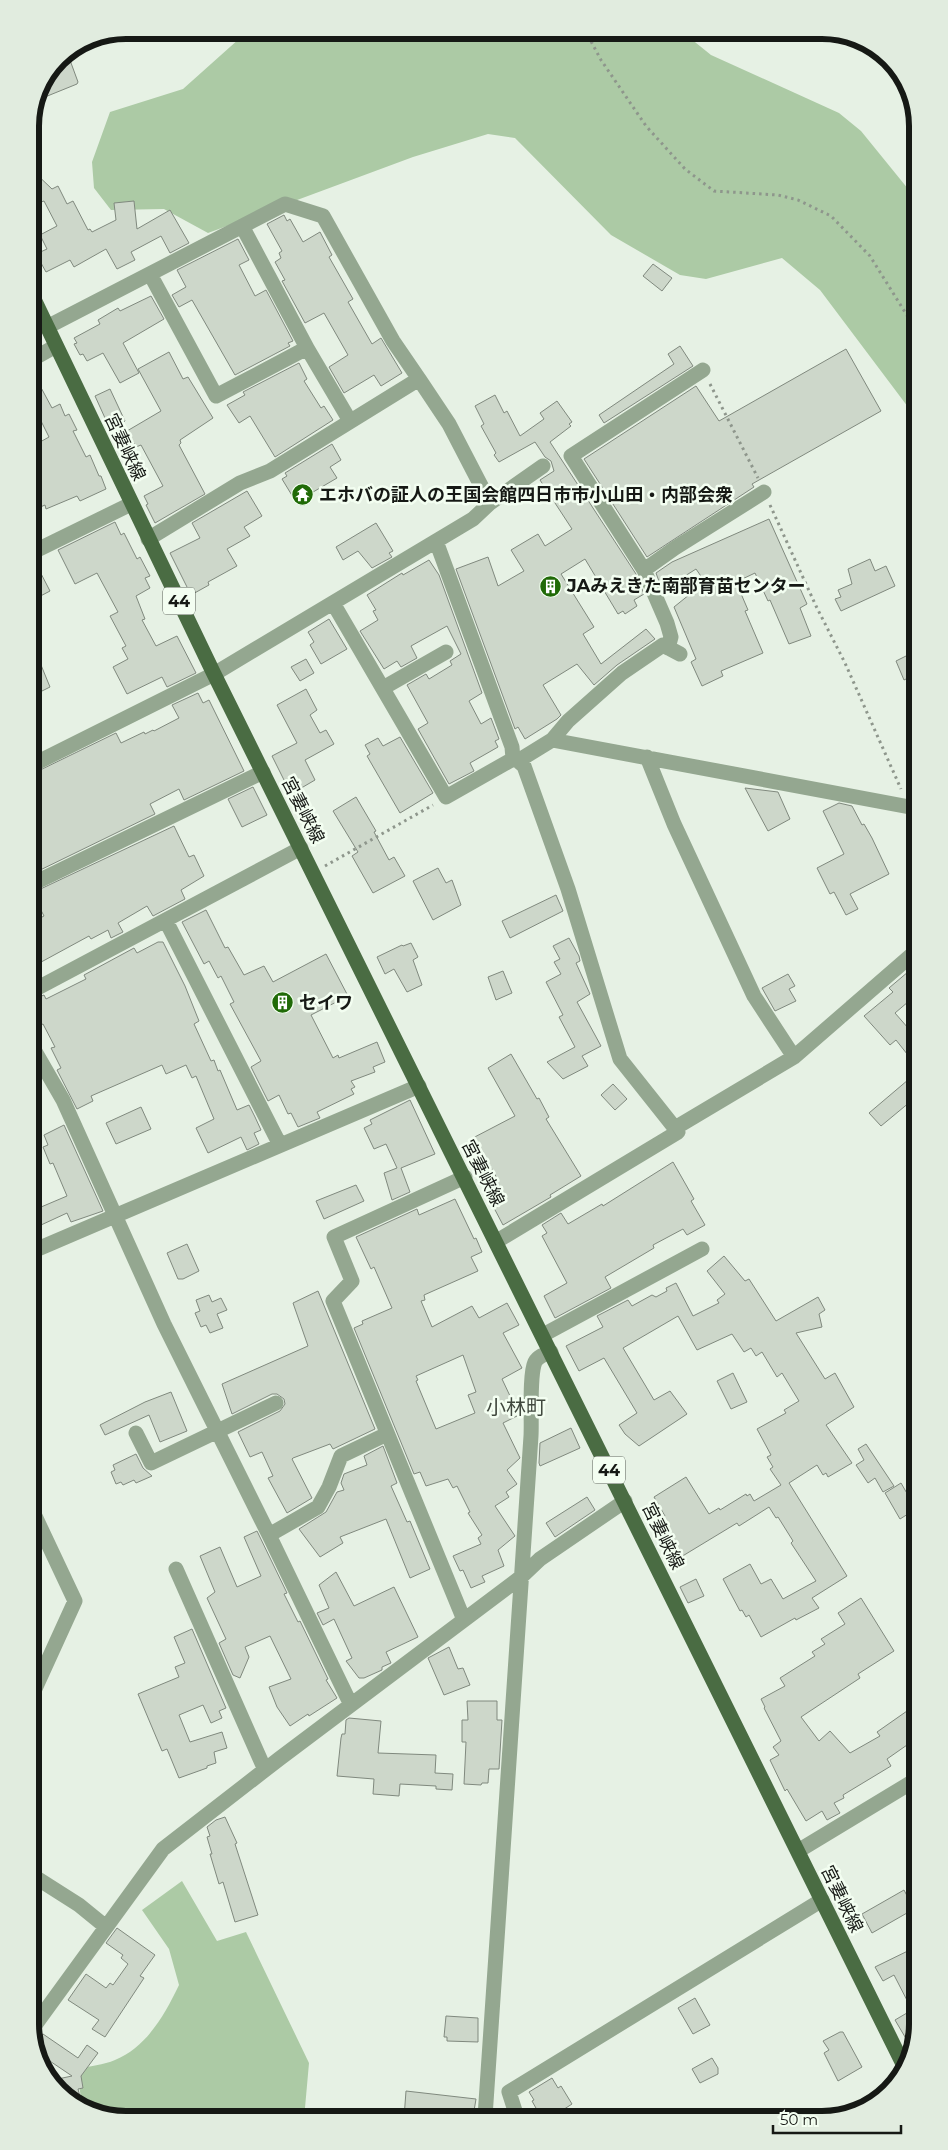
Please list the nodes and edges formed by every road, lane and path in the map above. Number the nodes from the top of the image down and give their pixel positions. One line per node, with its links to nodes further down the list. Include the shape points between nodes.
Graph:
1 (590, 39): 5 (path, via 646,126 685,169 714,191 778,195 798,200 830,216 870,256)
2 (242, 226): 3 (street); 8 (street); 11 (street, via 285,204 323,216)
3 (150, 274): 6 (street); 8 (street, via 216,396)
4 (39, 310): 6 (main road, 宮妻峡線 / 44)
5 (909, 319)
6 (47, 327): 7 (main road, 宮妻峡線 / 44)
7 (56, 346): 9 (street); 16 (main road, 宮妻峡線 / 44)
8 (307, 348): 12 (street)
9 (39, 356)
10 (703, 370): 14 (path); 20 (street, via 571,456)
11 (418, 379): 12 (street); 15 (street, via 449,424)
12 (350, 420): 17 (street, via 270,471 240,483)
13 (543, 466): 15 (street)
14 (764, 492): 20 (street); 31 (path)
15 (490, 503): 18 (street)
16 (131, 504): 17 (main road, 宮妻峡線 / 44); 19 (street)
17 (148, 539): 23 (main road, 宮妻峡線 / 44)
18 (436, 541): 21 (street); 27 (street)
19 (39, 549)
20 (644, 570): 25 (street, via 667,623 674,651 663,645 622,673)
21 (334, 603): 23 (street); 24 (street)
22 (446, 652): 24 (street)
23 (214, 674): 28 (street); 29 (main road, 宮妻峡線 / 44)
24 (383, 688): 30 (street)
25 (552, 740): 26 (street); 27 (street)
26 (647, 757): 32 (street); 39 (street, via 674,824 754,996)
27 (516, 760): 30 (street); 42 (street, via 524,766 568,889 620,1059)
28 (39, 762)
29 (263, 772): 33 (main road, 宮妻峡線 / 44); 35 (street)
30 (446, 797): 34 (path)
31 (909, 800)
32 (909, 806)
33 (301, 848): 34 (main road, 宮妻峡線 / 44); 36 (street)
34 (314, 872): 41 (main road, 宮妻峡線 / 44)
35 (39, 881)
36 (166, 922): 38 (street); 43 (street)
37 (909, 957): 39 (street)
38 (39, 987)
39 (794, 1056): 42 (street)
40 (39, 1058): 45 (street, via 63,1100)
41 (419, 1086): 43 (street); 44 (main road, 宮妻峡線 / 44)
42 (675, 1128): 46 (street, via 678,1132)
43 (280, 1144): 45 (street)
44 (464, 1177): 46 (main road, 宮妻峡線 / 44); 54 (street, via 334,1237 352,1280 333,1301)
45 (116, 1215): 47 (street); 52 (street, via 164,1324)
46 (497, 1241): 49 (main road, 宮妻峡線 / 44)
47 (39, 1249)
48 (702, 1249): 49 (street)
49 (543, 1335): 50 (main road, 宮妻峡線 / 44)
50 (551, 1352): 55 (main road, 宮妻峡線 / 44); 59 (street, via 535,1362 532,1377)
51 (276, 1403): 52 (street)
52 (217, 1431): 53 (street, via 151,1463); 57 (street)
53 (136, 1433)
54 (387, 1434): 57 (street, via 341,1456 318,1507); 60 (street)
55 (625, 1501): 59 (street, via 540,1559); 65 (main road, 宮妻峡線 / 44)
56 (39, 1525): 61 (street, via 75,1601)
57 (269, 1535): 62 (street)
58 (176, 1569): 63 (street)
59 (521, 1577): 60 (street); 72 (street)
60 (464, 1620): 62 (street)
61 (39, 1680)
62 (350, 1705): 63 (street)
63 (265, 1770): 68 (street, via 163,1850)
64 (909, 1784): 65 (street)
65 (798, 1851): 67 (main road, 宮妻峡線 / 44)
66 (39, 1880): 68 (street)
67 (822, 1900): 70 (main road, 宮妻峡線 / 44); 71 (street)
68 (106, 1927): 69 (street)
69 (39, 2020)
70 (901, 2060)
71 (509, 2092): 73 (street); 74 (street)
72 (485, 2111)
73 (486, 2111)
74 (515, 2111)

